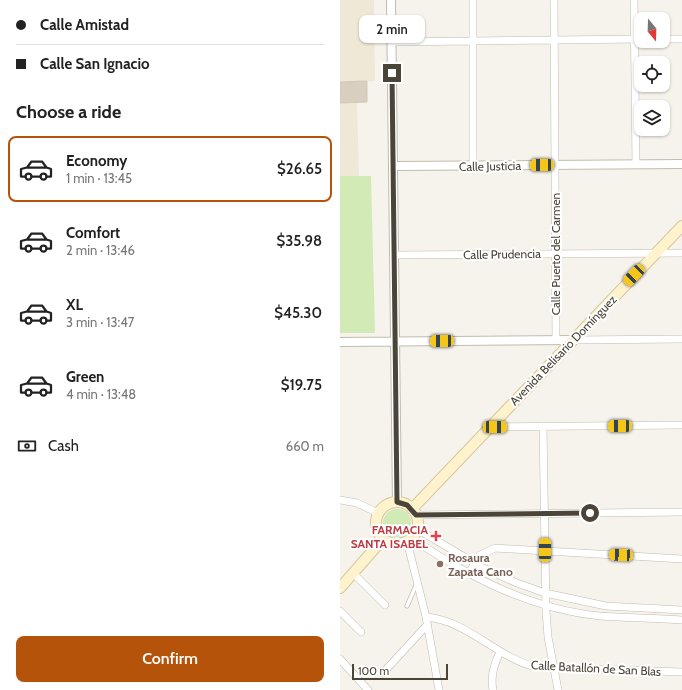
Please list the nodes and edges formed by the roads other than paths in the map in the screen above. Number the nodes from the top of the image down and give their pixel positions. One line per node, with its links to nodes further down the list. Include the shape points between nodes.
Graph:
1 (391, 0): 11 (street)
2 (474, 0): 10 (street)
3 (554, 0): 9 (street, Calle Puerto del Carmen)
4 (634, 0): 5 (street)
5 (635, 12)
6 (634, 39): 9 (street)
7 (670, 39): 8 (street)
8 (682, 39)
9 (554, 40): 10 (street); 15 (street, Calle Puerto del Carmen)
10 (474, 41): 11 (street); 17 (street)
11 (392, 42): 16 (street)
12 (638, 48): 13 (street)
13 (636, 164): 14 (street, Calle Justicia); 15 (street, Calle Justicia)
14 (682, 164)
15 (555, 165): 17 (street, Calle Justicia); 20 (street, Calle Puerto del Carmen)
16 (393, 166): 17 (street, Calle Justicia); 22 (street)
17 (473, 166)
18 (682, 226): 21 (main road, Avenida Belisario Domínguez)
19 (682, 253): 21 (street, Calle Prudencia)
20 (555, 254): 21 (street, Calle Prudencia); 22 (street, Calle Prudencia); 24 (street, Calle Puerto del Carmen)
21 (655, 254): 25 (main road, Avenida Belisario Domínguez)
22 (394, 255): 27 (street)
23 (682, 339): 25 (street)
24 (556, 340): 25 (street); 27 (street)
25 (572, 340): 30 (main road, Avenida Belisario Domínguez)
26 (340, 342): 27 (street)
27 (395, 342): 32 (street)
28 (682, 425): 29 (street)
29 (543, 426): 30 (street); 36 (street)
30 (489, 427): 33 (main road, Avenida Belisario Domínguez)
31 (340, 500): 35 (street, via 357,502)
32 (397, 502): 33 (main road, via 407,505); 35 (main road, via 389,504)
33 (414, 512): 36 (street); 37 (main road)
34 (682, 512): 36 (street)
35 (378, 513): 38 (main road, via 376,526)
36 (544, 514): 39 (street)
37 (412, 536): 38 (main road, via 397,544); 41 (street); 43 (street, via 420,545); 44 (street)
38 (383, 539): 42 (main road)
39 (545, 550): 40 (street); 41 (street, via 495,548 483,552); 46 (street)
40 (682, 559)
41 (475, 563): 43 (street); 46 (street)
42 (353, 573): 45 (main road); 47 (street)
43 (469, 573): 48 (street, via 510,593)
44 (418, 582): 49 (lane); 52 (street)
45 (340, 588)
46 (545, 594): 48 (street); 51 (street, via 606,606)
47 (385, 604)
48 (546, 605): 53 (street, via 600,616); 58 (street, via 546,624)
49 (407, 606)
50 (340, 610): 55 (street)
51 (682, 610)
52 (426, 617): 54 (street); 56 (street, Calle Batallón de San Blas, via 448,621)
53 (682, 620)
54 (427, 625): 59 (street); 62 (street)
55 (361, 632)
56 (500, 652): 58 (street, Calle Batallón de San Blas, via 527,664); 63 (street, via 494,663 491,681)
57 (340, 660): 61 (street)
58 (554, 667): 60 (street, Calle Batallón de San Blas); 64 (street)
59 (383, 672)
60 (682, 672)
61 (368, 690)
62 (439, 690)
63 (493, 690)
64 (558, 690)

